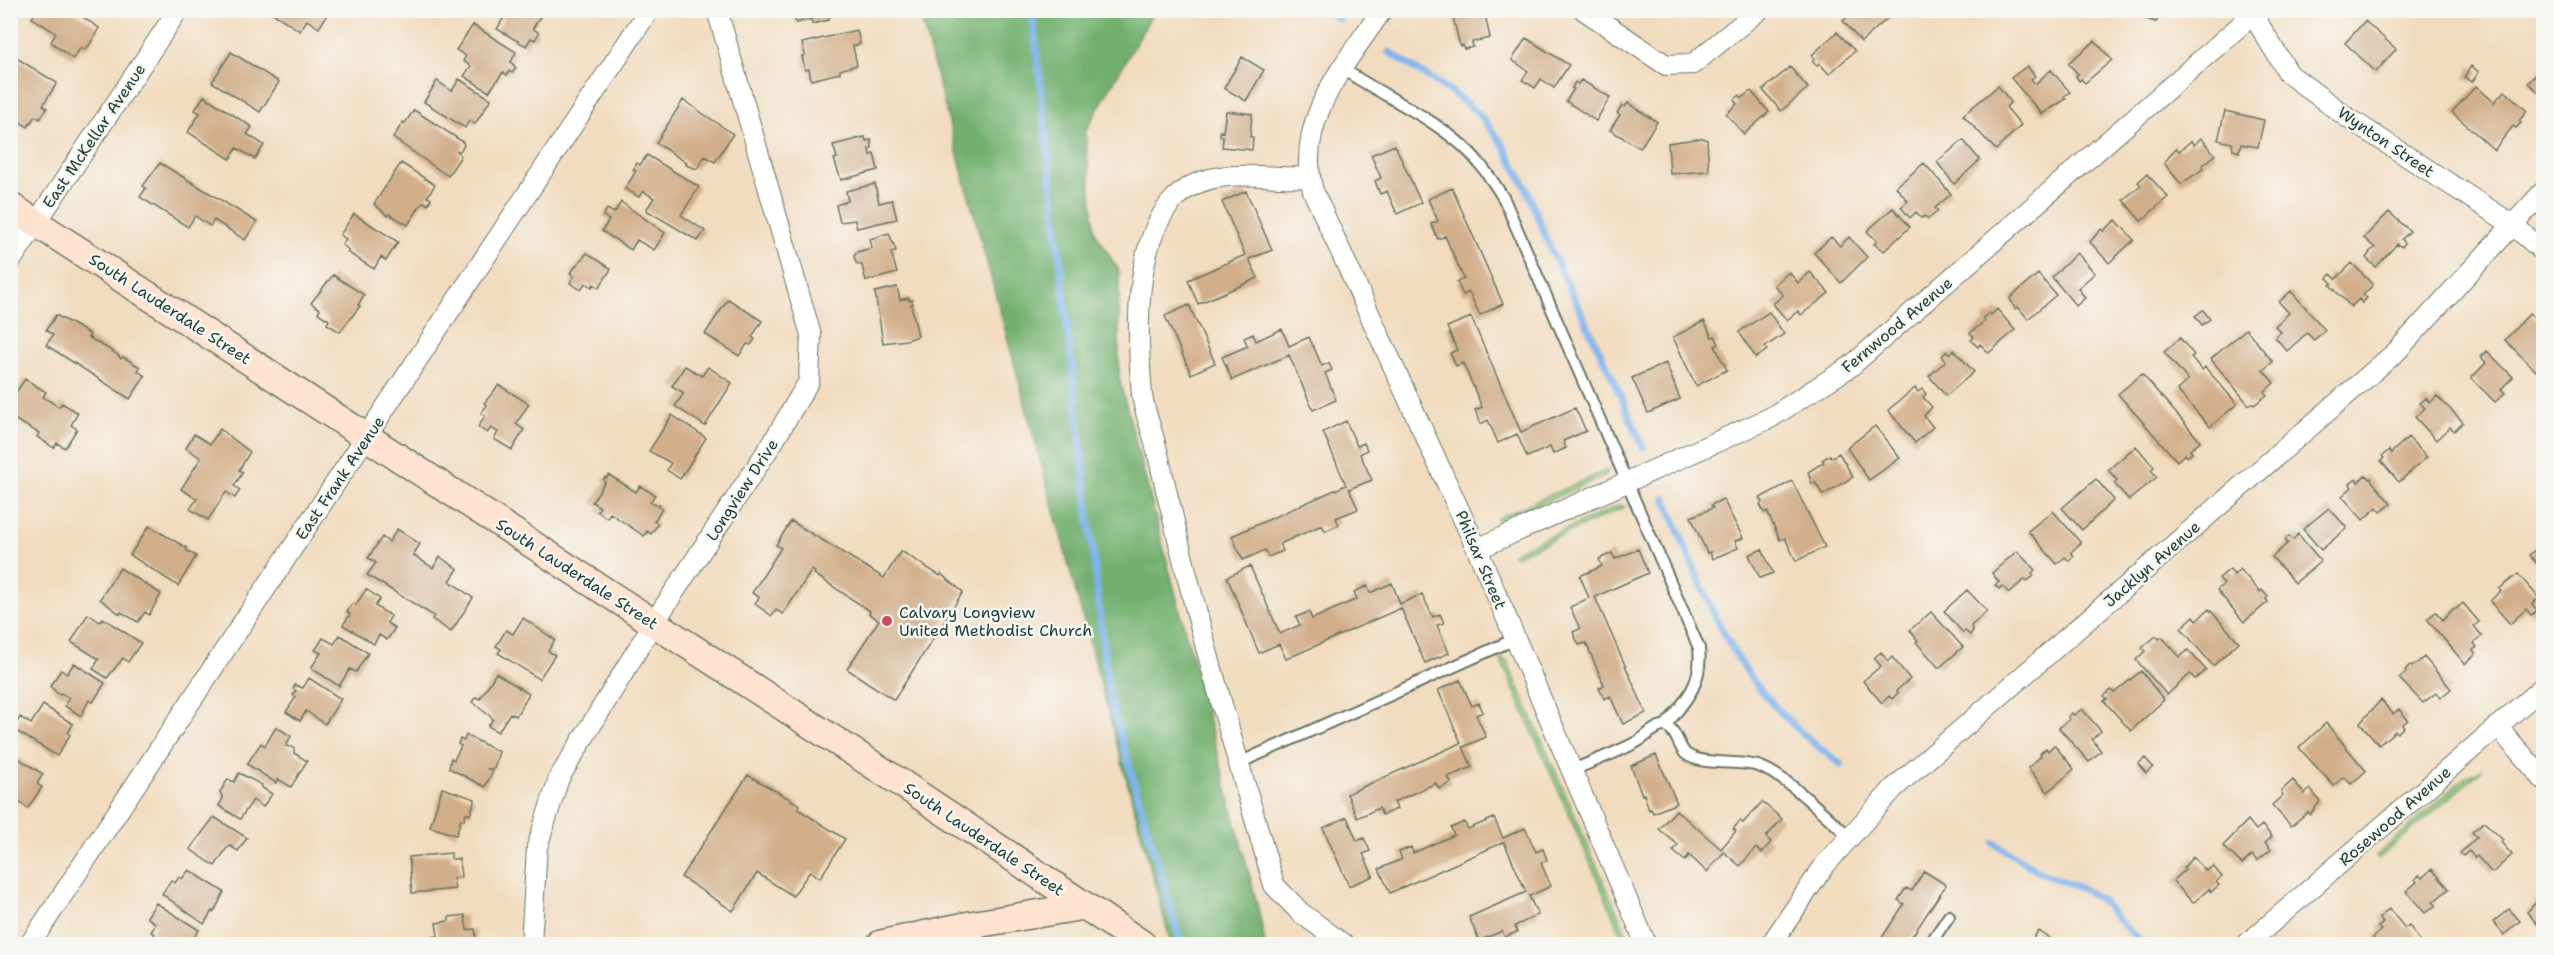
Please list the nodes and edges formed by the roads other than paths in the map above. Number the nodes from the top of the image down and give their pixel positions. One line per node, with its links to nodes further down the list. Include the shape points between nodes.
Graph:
1 (178, 10): 12 (street, East McKellar Avenue)
2 (649, 10): 16 (street, East Frank Avenue)
3 (717, 10): 19 (street, Longview Drive, via 812,335 809,381)
4 (1382, 10): 8 (street, Philsar Street)
5 (1584, 10): 6 (street, via 1666,65 1693,64)
6 (1760, 10)
7 (2254, 12): 13 (street, Wynton Street, via 2289,74 2348,118); 17 (street, Fernwood Avenue, via 1851,366 1770,418)
8 (1342, 69): 9 (street, Philsar Street, via 1312,126); 17 (lane, via 1458,141 1489,176 1504,199)
9 (1310, 177): 18 (street, Philsar Street); 24 (street, via 1213,177 1187,189 1166,210 1156,231 1138,309 1142,397 1189,587)
10 (2544, 191): 13 (street, Jacklyn Avenue)
11 (10, 206): 12 (street, South Lauderdale Street)
12 (36, 223): 15 (street, East McKellar Avenue); 16 (street, South Lauderdale Street)
13 (2513, 225): 14 (street, Wynton Street); 27 (street, Jacklyn Avenue, via 2397,351 1894,788)
14 (2544, 252)
15 (10, 262)
16 (368, 437): 19 (street, South Lauderdale Street); 30 (street, East Frank Avenue)
17 (1626, 483): 18 (street, Fernwood Avenue); 22 (lane, via 1699,648 1701,666 1695,686)
18 (1477, 549): 20 (street, Philsar Street)
19 (653, 624): 28 (street, South Lauderdale Street); 31 (street, Longview Drive, via 559,778 537,847)
20 (1515, 639): 24 (lane); 25 (street, Philsar Street)
21 (2544, 686): 23 (street, Rosewood Avenue)
22 (1665, 726): 25 (lane); 27 (lane, via 1686,754 1700,760 1760,767 1790,786)
23 (2497, 726): 26 (street); 38 (street, Rosewood Avenue)
24 (1239, 763): 34 (street, via 1274,885 1300,912)
25 (1573, 770): 35 (street, Philsar Street)
26 (2544, 780)
27 (1849, 836): 36 (street, Jacklyn Avenue)
28 (1084, 906): 32 (street); 33 (street, South Lauderdale Street)
29 (1949, 916): 37 (lane)
30 (30, 945)
31 (531, 945)
32 (881, 945)
33 (1142, 945)
34 (1343, 945)
35 (1647, 945)
36 (1771, 945)
37 (1930, 945)
38 (2247, 945)

